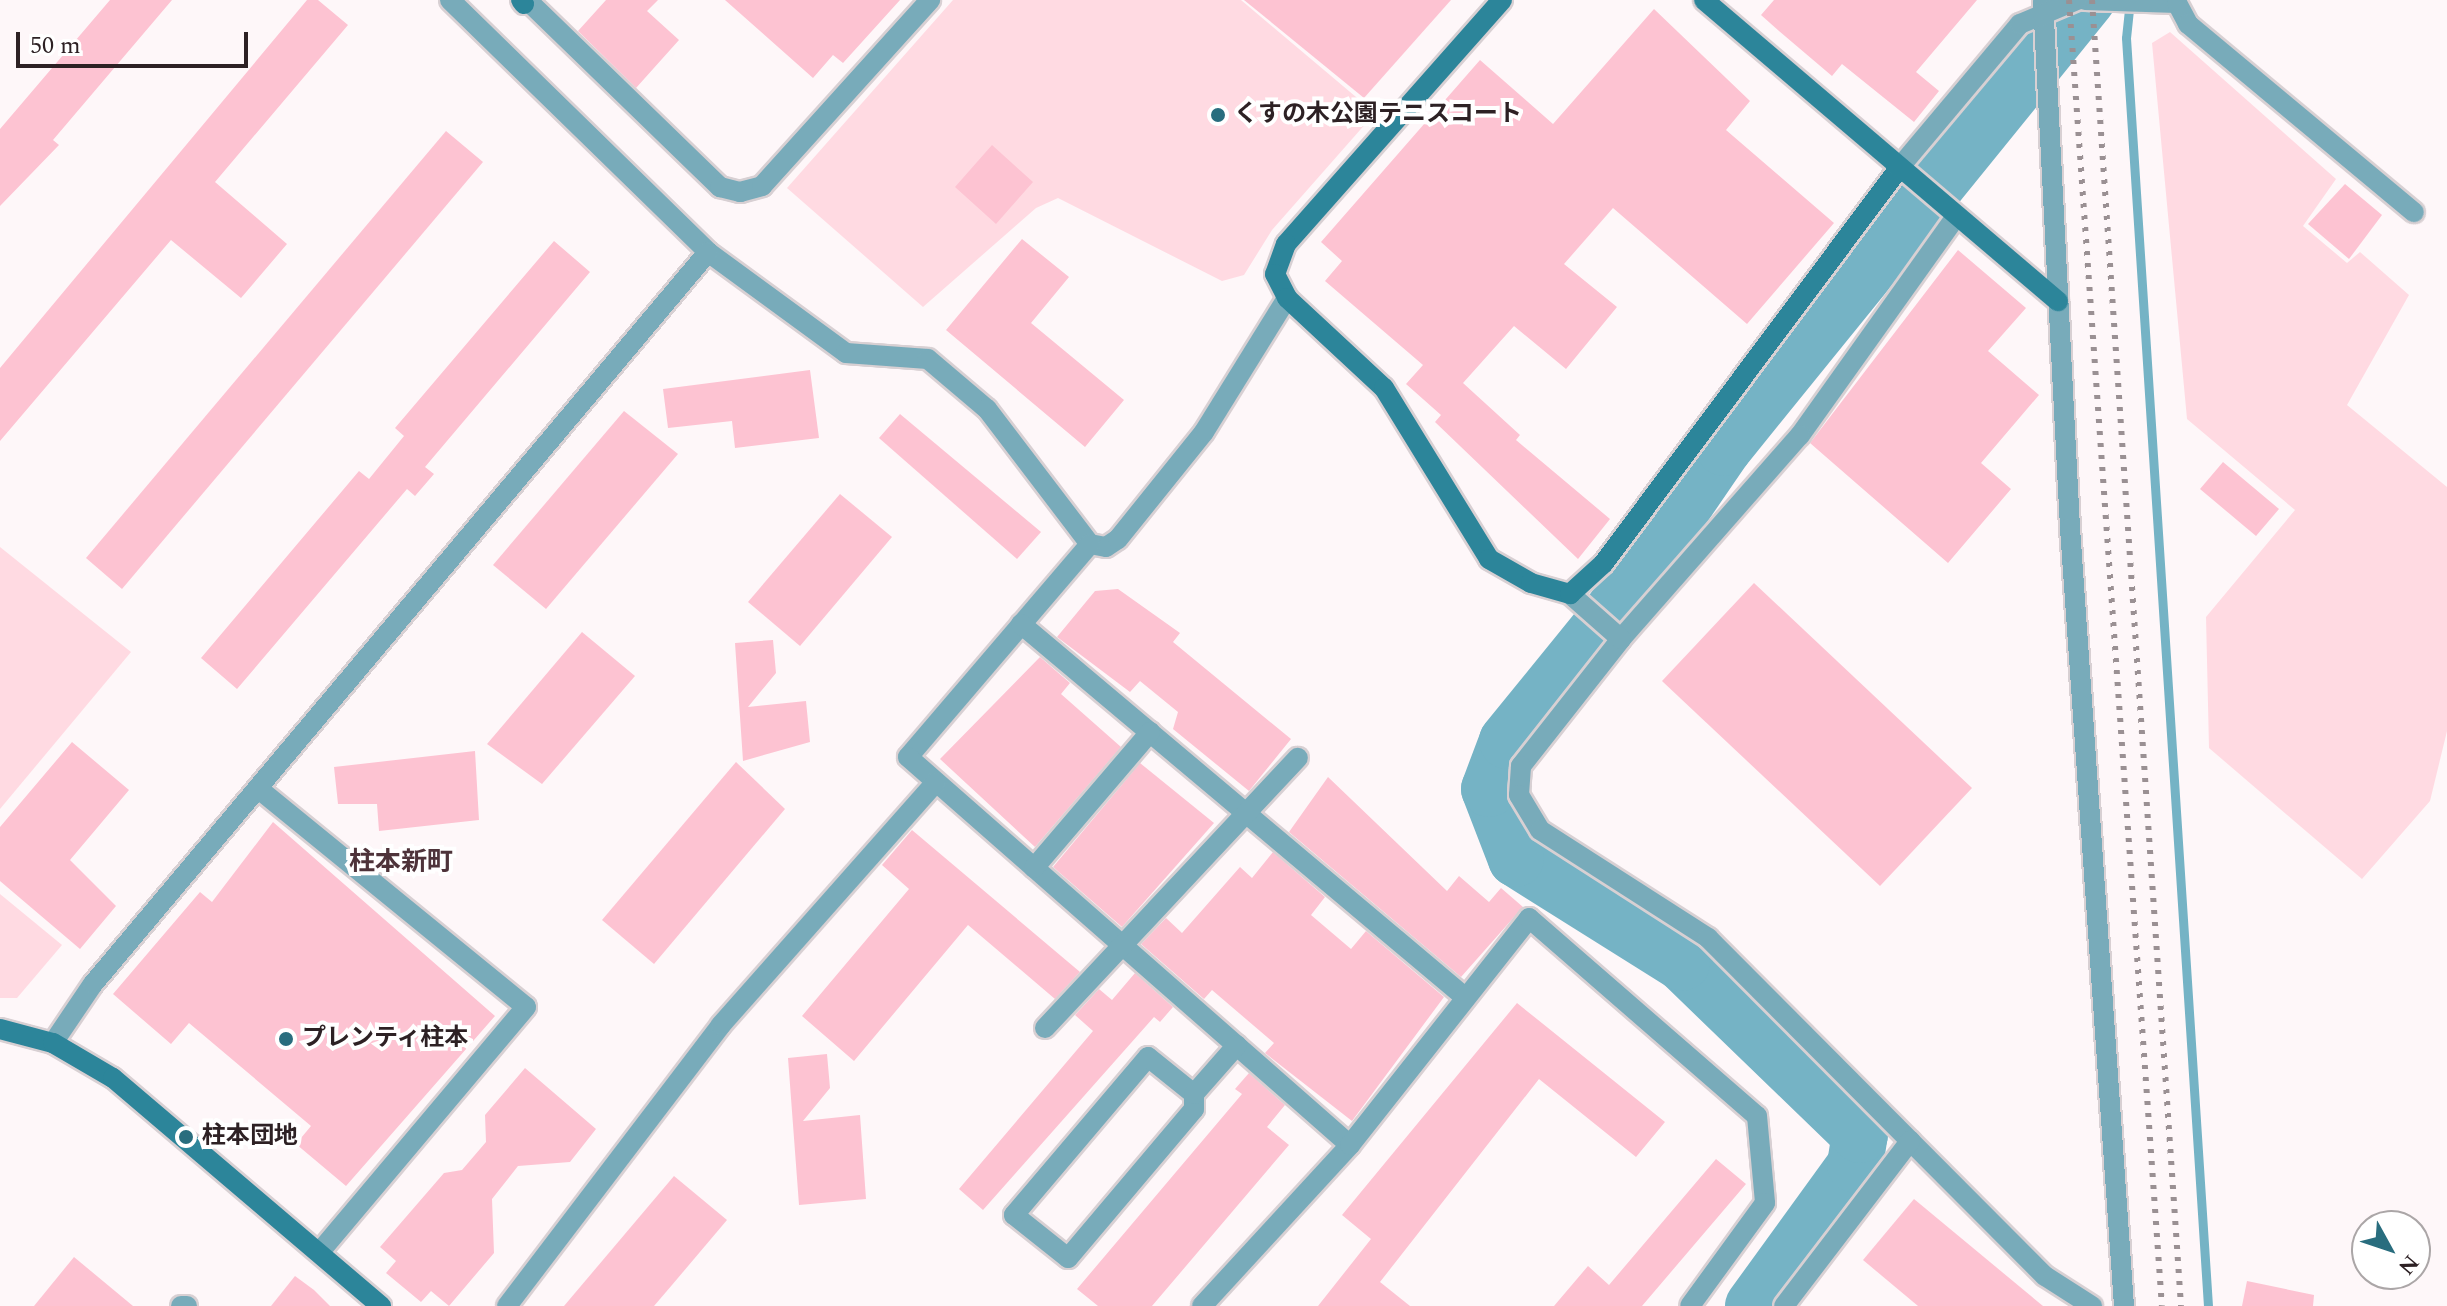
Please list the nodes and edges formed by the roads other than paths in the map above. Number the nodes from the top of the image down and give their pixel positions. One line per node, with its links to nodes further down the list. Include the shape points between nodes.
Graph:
1 (450, 0): 12 (street)
2 (930, 0): 7 (street, via 762,186 740,192 720,187)
3 (1502, 0): 13 (street, via 1286,244 1275,274)
4 (1704, 0): 9 (street)
5 (2077, 0): 8 (street)
6 (2085, 0): 10 (street, via 2177,3 2188,24)
7 (524, 1)
8 (2044, 5): 9 (street, via 2020,24); 14 (street)
9 (1899, 168): 11 (street); 16 (street, via 1603,564)
10 (2414, 212)
11 (1955, 218): 14 (street); 18 (street, via 1800,435)
12 (708, 252): 15 (street, via 846,353 928,359 987,409); 22 (street)
13 (1287, 298): 15 (street, via 1204,432 1118,539 1106,547); 16 (street, via 1384,388 1489,559)
14 (2058, 301): 43 (street)
15 (1090, 544): 17 (street)
16 (1570, 594): 18 (street)
17 (1021, 624): 19 (street); 21 (street, via 908,757)
18 (1621, 639): 32 (street, via 1521,766 1519,795 1540,830 1708,938)
19 (1150, 732): 23 (street); 24 (street)
20 (1298, 758): 23 (street)
21 (936, 782): 24 (street); 38 (street, via 721,1025)
22 (260, 790): 29 (street, via 93,984); 34 (street, via 526,1007)
23 (1248, 818): 25 (street); 26 (street)
24 (1034, 868): 25 (street)
25 (1126, 949): 27 (street); 30 (street)
26 (1466, 998): 33 (street); 40 (street, via 1529,918 1757,1116 1765,1203)
27 (1045, 1028)
28 (0, 1029): 29 (street)
29 (53, 1043): 34 (street, via 113,1078)
30 (1237, 1045): 31 (street); 33 (street)
31 (1194, 1094): 31 (street, via 1148,1057 1014,1215 1068,1258 1194,1109)
32 (1910, 1141): 41 (street); 42 (street, via 2045,1276)
33 (1350, 1145): 39 (street)
34 (320, 1252): 37 (street)
35 (181, 1306): 36 (street)
36 (187, 1306)
37 (381, 1306)
38 (507, 1306)
39 (1202, 1306)
40 (1690, 1306)
41 (1784, 1306)
42 (2092, 1306)
43 (2124, 1306)

